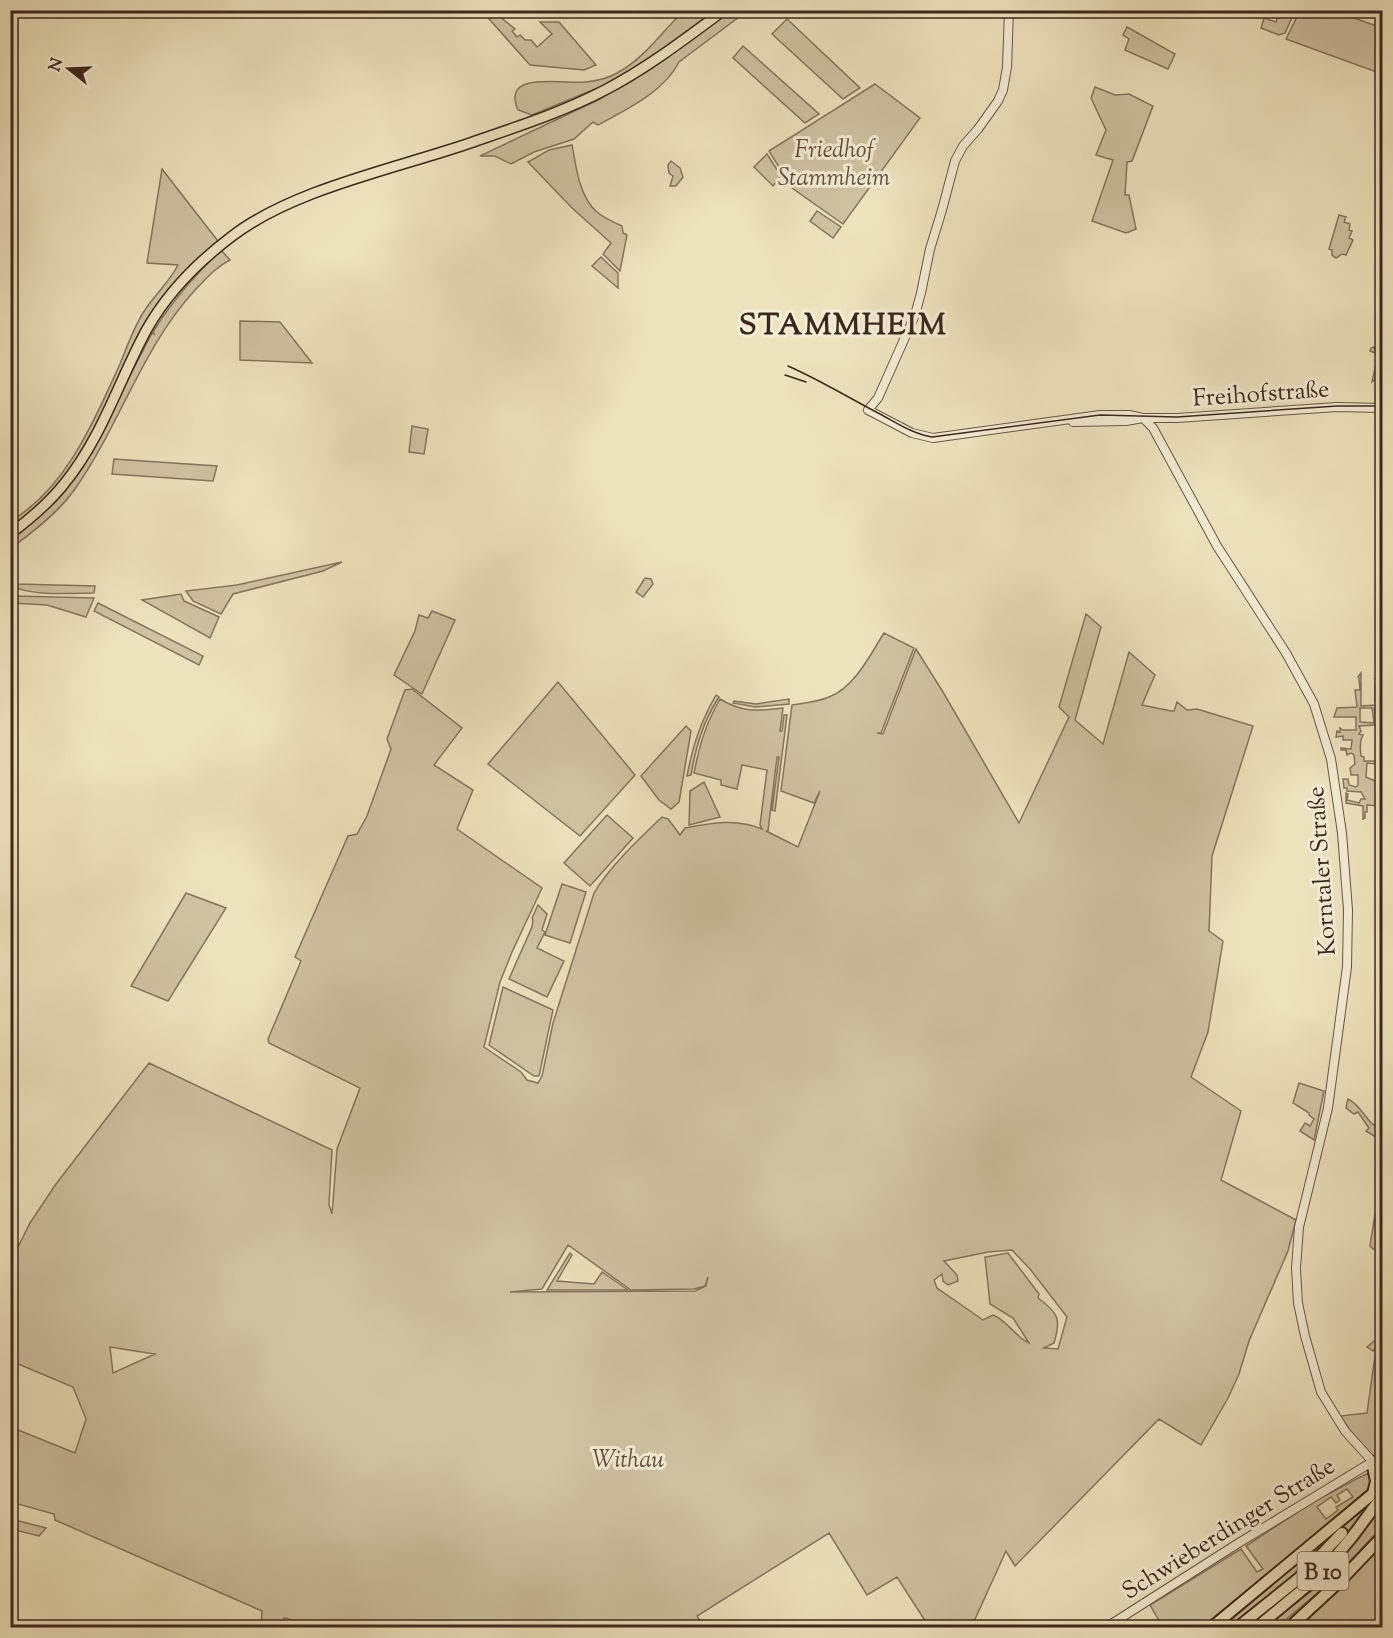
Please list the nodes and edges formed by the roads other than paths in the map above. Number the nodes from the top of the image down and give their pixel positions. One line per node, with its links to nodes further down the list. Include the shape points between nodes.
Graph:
1 (724, 10): 7 (main road, via 662,56 590,98 513,128 296,200 231,236 195,267 148,328 100,426 64,484)
2 (1009, 10): 4 (street, Freihofstraße, via 1003,90 955,161 915,315 878,398 868,410 912,433 933,438 1100,415)
3 (1383, 408): 5 (street, Freihofstraße, via 1337,407)
4 (1143, 418): 5 (street, Freihofstraße); 6 (street, Korntaler Straße)
5 (1156, 418): 6 (street)
6 (1153, 428): 8 (street, Korntaler Straße, via 1217,546 1314,704 1331,759 1343,844 1347,967 1328,1108 1299,1227 1298,1303 1321,1392 1340,1425)
7 (10, 534)
8 (1372, 1462): 9 (street, Korntaler Straße); 11 (highway); 14 (street, Schwieberdinger Straße)
9 (1383, 1472)
10 (1383, 1486): 11 (highway, B 10)
11 (1375, 1498): 15 (highway, B 10); 17 (highway, B 10, via 1352,1537 1320,1575)
12 (1342, 1533): 16 (highway, B 10, via 1298,1579)
13 (1383, 1537): 18 (highway, B 10)
14 (1105, 1628)
15 (1210, 1628)
16 (1237, 1628)
17 (1256, 1628)
18 (1289, 1628)

